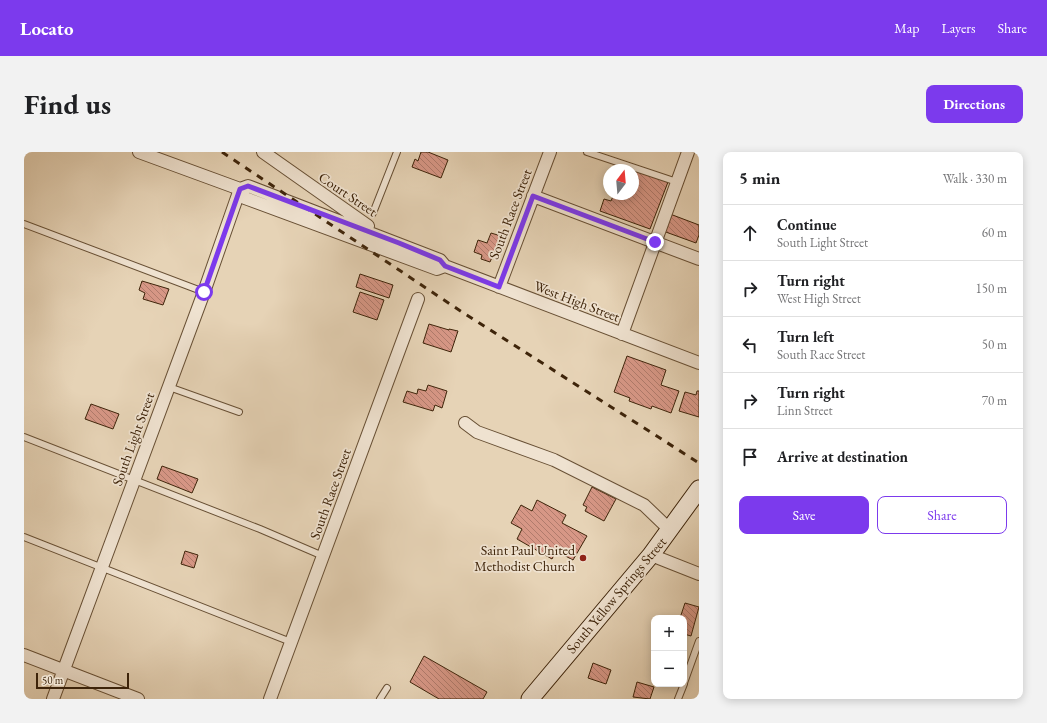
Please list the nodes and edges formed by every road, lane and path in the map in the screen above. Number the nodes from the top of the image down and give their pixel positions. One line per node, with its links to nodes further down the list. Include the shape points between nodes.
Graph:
1 (139, 152): 8 (street, West High Street)
2 (263, 152): 13 (street, Court Street, via 370,228)
3 (397, 152): 10 (lane)
4 (550, 152): 9 (street, South Race Street)
5 (587, 152): 7 (lane)
6 (688, 152): 7 (street)
7 (677, 182): 12 (street)
8 (240, 189): 13 (street, West High Street, via 248,186); 15 (street, West High Street, via 245,198 437,269); 17 (street, South Light Street)
9 (533, 196): 12 (street); 16 (street, South Race Street)
10 (373, 213)
11 (24, 224): 17 (lane)
12 (655, 242): 14 (street); 19 (street)
13 (399, 243): 15 (street, West High Street, via 440,260)
14 (699, 259)
15 (445, 266): 16 (street, West High Street)
16 (499, 287): 19 (street, West High Street)
17 (204, 292): 21 (street, South Light Street)
18 (418, 299): 30 (street, South Race Street)
19 (622, 334): 20 (street, West High Street)
20 (699, 363)
21 (169, 387): 22 (lane); 25 (street, South Light Street)
22 (240, 412)
23 (465, 423): 27 (street, via 477,432 554,460 644,505)
24 (24, 437): 25 (lane)
25 (134, 480): 30 (lane); 31 (street, South Light Street)
26 (699, 489): 27 (main road, South Yellow Springs Street)
27 (670, 530): 29 (main road, South Yellow Springs Street)
28 (24, 537): 31 (lane)
29 (651, 555): 32 (street); 44 (main road, South Yellow Springs Street)
30 (323, 556): 34 (street, South Race Street)
31 (101, 569): 34 (lane); 36 (street, South Light Street)
32 (699, 574)
33 (699, 641): 37 (lane)
34 (291, 642): 42 (street, South Race Street)
35 (24, 655): 36 (street)
36 (64, 670): 40 (street, South Light Street); 41 (street)
37 (687, 675)
38 (682, 687): 45 (lane)
39 (387, 688): 43 (lane)
40 (53, 699)
41 (138, 699)
42 (270, 699)
43 (380, 699)
44 (530, 699)
45 (678, 699)

